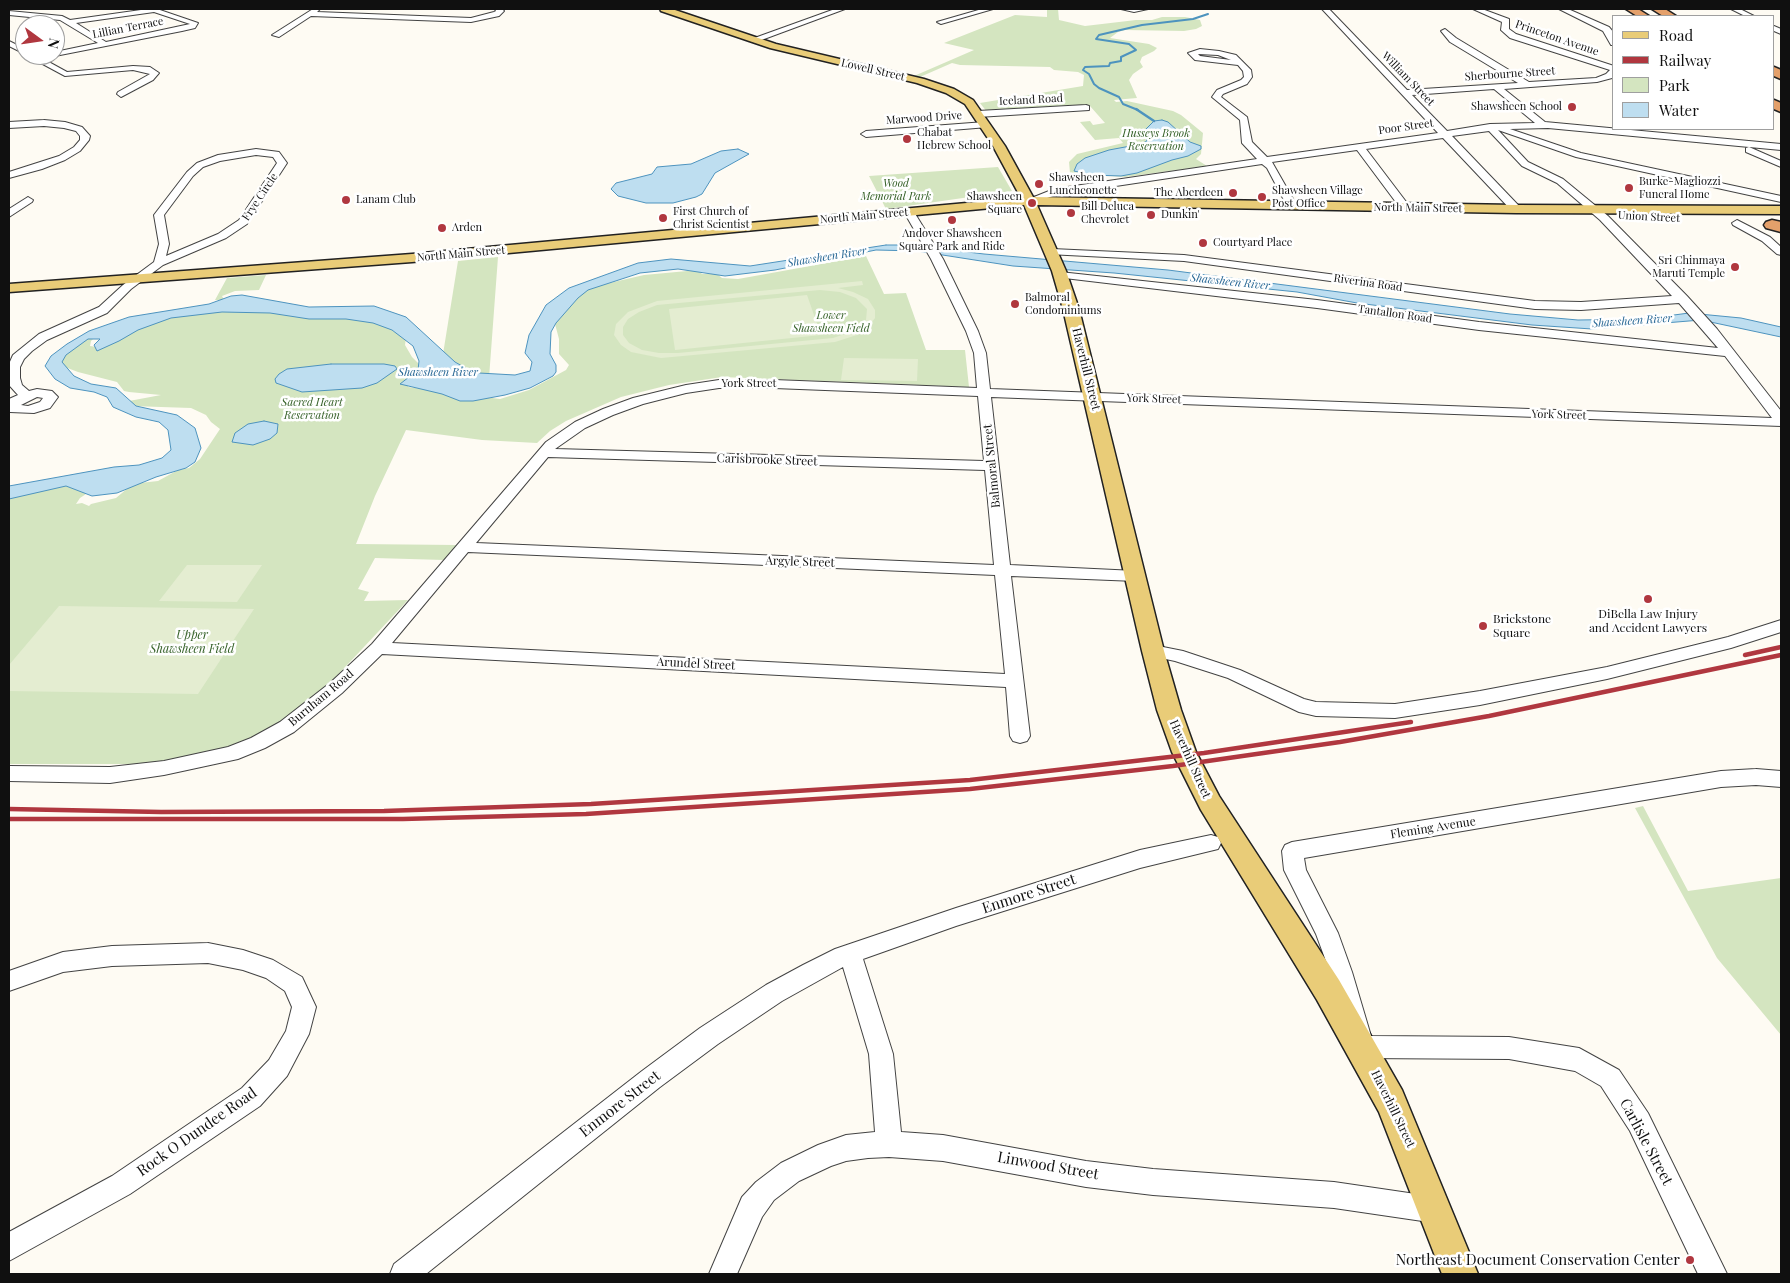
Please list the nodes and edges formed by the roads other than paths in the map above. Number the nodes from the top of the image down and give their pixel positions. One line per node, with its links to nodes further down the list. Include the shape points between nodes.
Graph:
1 (317, 9): 14 (street)
2 (498, 9): 14 (street, via 499,12 491,16 464,20)
3 (664, 9): 24 (main road, Lowell Street)
4 (841, 9): 24 (street)
5 (989, 9): 20 (street)
6 (1124, 9): 7 (street)
7 (1144, 9)
8 (1325, 9): 35 (street, William Street)
9 (1477, 9): 29 (street, Princeton Avenue, via 1506,21 1505,30 1513,36)
10 (1563, 9): 23 (street, via 1610,32)
11 (1630, 9): 16 (highway)
12 (1657, 9): 17 (highway)
13 (1736, 9): 18 (street)
14 (308, 14): 22 (street)
15 (10, 15): 19 (street, via 56,17)
16 (1642, 15)
17 (1669, 15)
18 (1748, 15)
19 (68, 22): 25 (street); 25 (street, Lillian Terrace, via 154,10 194,23 189,27)
20 (941, 22)
21 (1445, 31): 32 (street, via 1453,40)
22 (276, 35)
23 (1612, 38)
24 (752, 40): 38 (main road, Lowell Street, via 939,87 969,102)
25 (104, 44): 26 (street, Lillian Terrace)
26 (65, 52)
27 (1240, 63): 48 (street, via 1247,70 1247,79 1216,97 1243,116 1247,143)
28 (48, 65): 36 (street, via 68,74 133,68 155,73)
29 (1612, 69)
30 (1612, 72): 31 (street, Sherbourne Street)
31 (1597, 80): 32 (street, Sherbourne Street); 33 (street)
32 (1526, 84): 34 (street, Sherbourne Street)
33 (1612, 84)
34 (1495, 86): 35 (street, Sherbourne Street); 40 (street)
35 (1405, 93): 44 (street, William Street)
36 (121, 94)
37 (1086, 108): 38 (street, Iceland Road)
38 (978, 114): 41 (main road, Lowell Street)
39 (9, 124): 50 (street, via 65,125 78,129 85,136 77,149 62,158)
40 (1543, 124): 42 (street); 45 (street)
41 (985, 125): 43 (street, Marwood Drive); 53 (main road, Lowell Street)
42 (1494, 127): 44 (street, Poor Street); 51 (street, Poor Street, via 1579,155); 58 (street, via 1525,164 1560,181)
43 (866, 134)
44 (1444, 134): 46 (street, Poor Street); 56 (street, William Street)
45 (1725, 142): 47 (street); 49 (street)
46 (1359, 146): 48 (street, Poor Street); 55 (street)
47 (1781, 147)
48 (1265, 160): 53 (street, Poor Street, via 1054,192); 54 (street)
49 (1781, 164)
50 (9, 175)
51 (1781, 199)
52 (28, 200): 59 (street)
53 (1029, 201): 54 (main road, North Main Street); 57 (main road, North Main Street); 64 (main road, Haverhill Street)
54 (1292, 206): 55 (main road, North Main Street)
55 (1405, 207): 56 (main road, North Main Street)
56 (1516, 209): 58 (main road, Union Street)
57 (909, 212): 65 (main road, North Main Street, via 421,258); 69 (street, Balmoral Street, via 937,259 978,345)
58 (1598, 212): 60 (main road, via 1762,210); 61 (main road, Union Street); 67 (street)
59 (9, 214)
60 (1779, 220): 61 (main road, Union Street)
61 (1737, 222): 62 (street)
62 (1781, 252)
63 (159, 263): 63 (street, Frye Circle, via 239,226 280,167 279,156 262,152 235,154 193,170 159,215 164,244); 65 (street, Frye Circle)
64 (1056, 264): 67 (street, Riverina Road, via 1184,258 1535,305); 68 (street, Tantallon Road, via 1147,285); 70 (main road, Haverhill Street, via 1071,309)
65 (140, 278): 66 (main road, North Main Street); 71 (street, Frye Circle, via 103,310 43,337 23,353 14,367)
66 (9, 288)
67 (1686, 302): 68 (street)
68 (1730, 353): 72 (street)
69 (984, 393): 70 (street, York Street); 73 (street, York Street, via 767,384 703,386 652,397 608,412 580,425); 74 (street, Balmoral Street)
70 (1092, 397): 72 (street, York Street); 77 (main road, Haverhill Street)
71 (16, 400)
72 (1781, 420)
73 (543, 453): 74 (street, Carisbrooke Street); 75 (street, Burnham Road)
74 (992, 466): 76 (street, Balmoral Street)
75 (463, 548): 76 (street, Argyle Street); 79 (street, Burnham Road)
76 (1002, 570): 77 (street, Argyle Street); 81 (street, Balmoral Street)
77 (1136, 576): 80 (main road, Haverhill Street)
78 (1781, 626): 80 (street, via 1606,674 1395,711 1299,706 1234,674 1177,655)
79 (378, 648): 81 (street, Arundel Street); 83 (street, Burnham Road, via 336,688 287,727 231,754 110,775)
80 (1153, 651): 88 (main road, Haverhill Street, via 1177,734 1210,803)
81 (1014, 681): 82 (street, Balmoral Street)
82 (1020, 736)
83 (9, 774)
84 (1781, 779): 88 (street, Fleming Avenue, via 1721,779 1292,851 1295,870 1330,941)
85 (1211, 843): 86 (street, Enmore Street, via 1140,859)
86 (850, 954): 89 (street, via 881,1054); 92 (street, Enmore Street, via 774,992 709,1036)
87 (9, 981): 91 (street, Rock O Dundee Road, via 63,962 112,956 208,953 273,970 294,984 304,1007 298,1034 278,1068 251,1097 120,1185)
88 (1362, 1047): 90 (main road, Haverhill Street, via 1391,1101); 95 (street, Carlisle Street, via 1509,1048 1579,1060 1610,1078 1639,1122)
89 (889, 1144): 90 (street, Linwood Street, via 981,1154 1113,1178 1334,1195); 93 (street, Linwood Street, via 846,1148 827,1154 790,1172 764,1191 752,1207)
90 (1436, 1210): 94 (main road, Haverhill Street)
91 (9, 1247)
92 (404, 1274)
93 (723, 1274)
94 (1460, 1274)
95 (1713, 1274)

